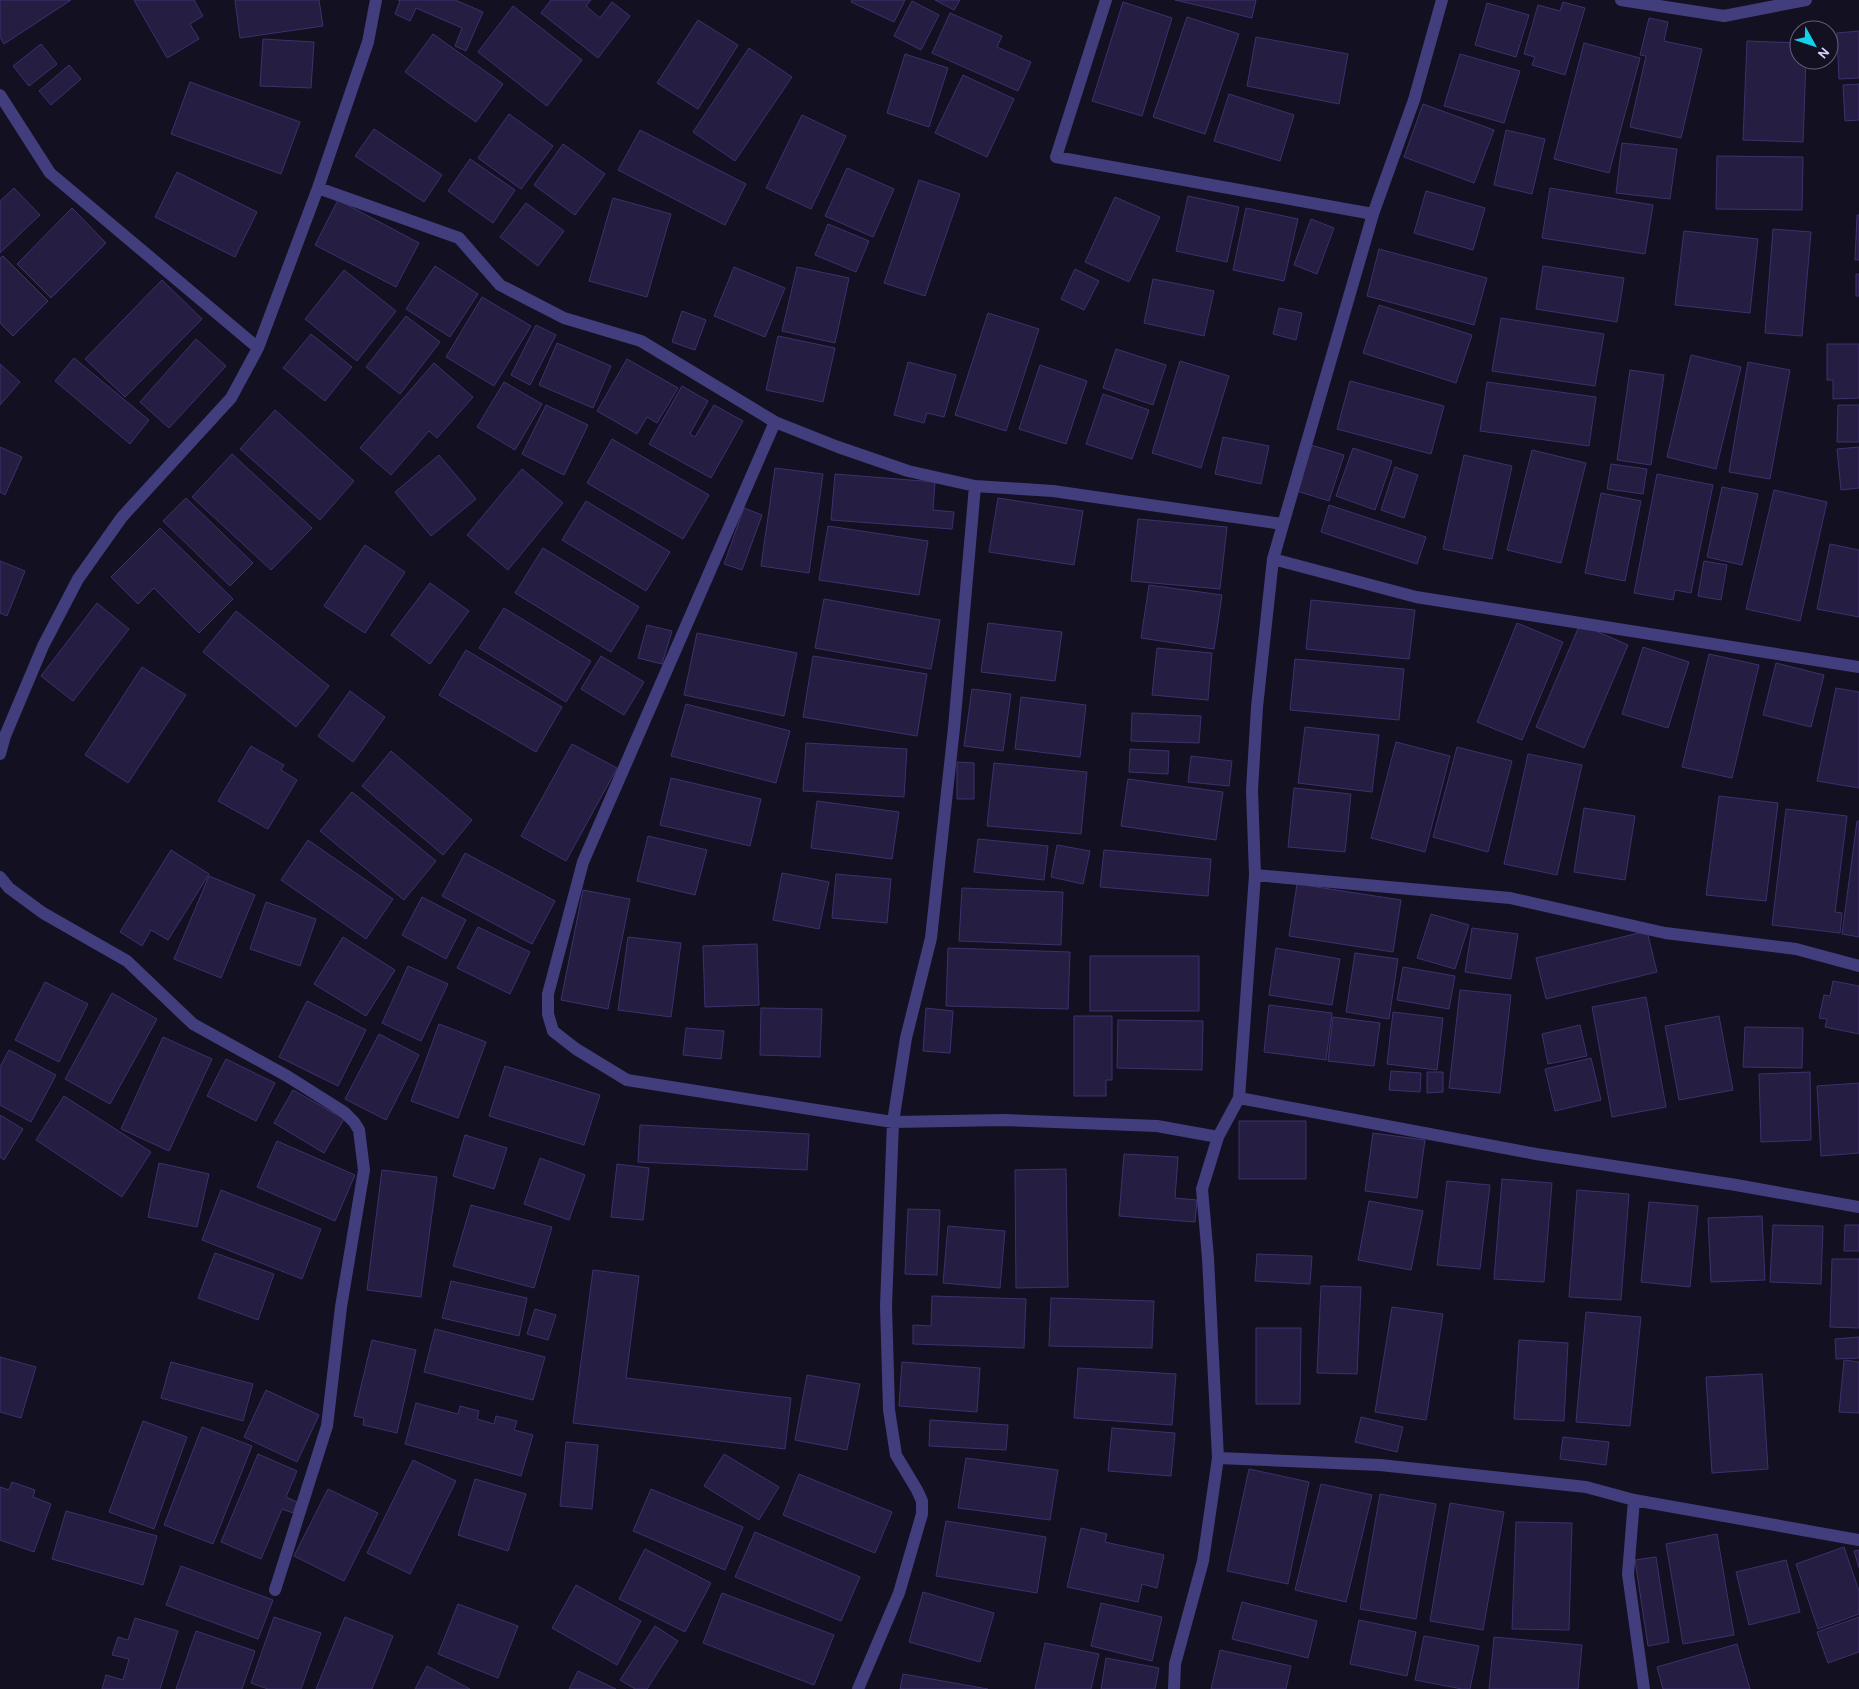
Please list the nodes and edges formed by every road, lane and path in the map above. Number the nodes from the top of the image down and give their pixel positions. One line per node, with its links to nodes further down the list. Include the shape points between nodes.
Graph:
1 (376, 0): 7 (street, via 368,42)
2 (1106, 0): 8 (street, via 1056,158)
3 (1442, 0): 8 (street, via 1414,100)
4 (1621, 0): 5 (street, via 1724,16)
5 (1806, 0)
6 (0, 95): 9 (street, via 50,173)
7 (318, 188): 9 (street); 10 (street, via 459,238 500,285 564,318 641,340)
8 (1373, 214): 12 (street)
9 (258, 348): 15 (street, via 231,398 122,517 78,579 43,646)
10 (775, 422): 11 (street, via 838,448 908,471); 21 (street, via 583,862 548,994 548,1014 553,1031 628,1080)
11 (975, 486): 12 (street, via 1053,491); 21 (street, via 954,728 931,938 906,1038)
12 (1282, 524): 13 (street)
13 (1273, 559): 14 (street, via 1416,597); 16 (street, via 1257,707 1252,790)
14 (1859, 667)
15 (0, 754)
16 (1254, 876): 19 (street, via 1510,898 1665,933 1796,949); 20 (street)
17 (0, 877): 18 (street)
18 (4, 888): 27 (street, via 127,961 193,1024 344,1112 359,1130 364,1170 340,1307 327,1426)
19 (1859, 966)
20 (1239, 1098): 22 (street); 23 (street, via 1536,1154)
21 (892, 1122): 22 (street, via 1004,1120 1156,1126); 28 (street, via 886,1306 889,1410 896,1455 922,1501 922,1514 899,1593)
22 (1218, 1137): 24 (street, via 1202,1189)
23 (1859, 1207)
24 (1218, 1458): 25 (street, via 1380,1465 1586,1487); 29 (street, via 1203,1561 1175,1664)
25 (1634, 1500): 26 (street); 30 (street, via 1628,1574)
26 (1859, 1540)
27 (275, 1590)
28 (858, 1689)
29 (1174, 1689)
30 (1644, 1689)

